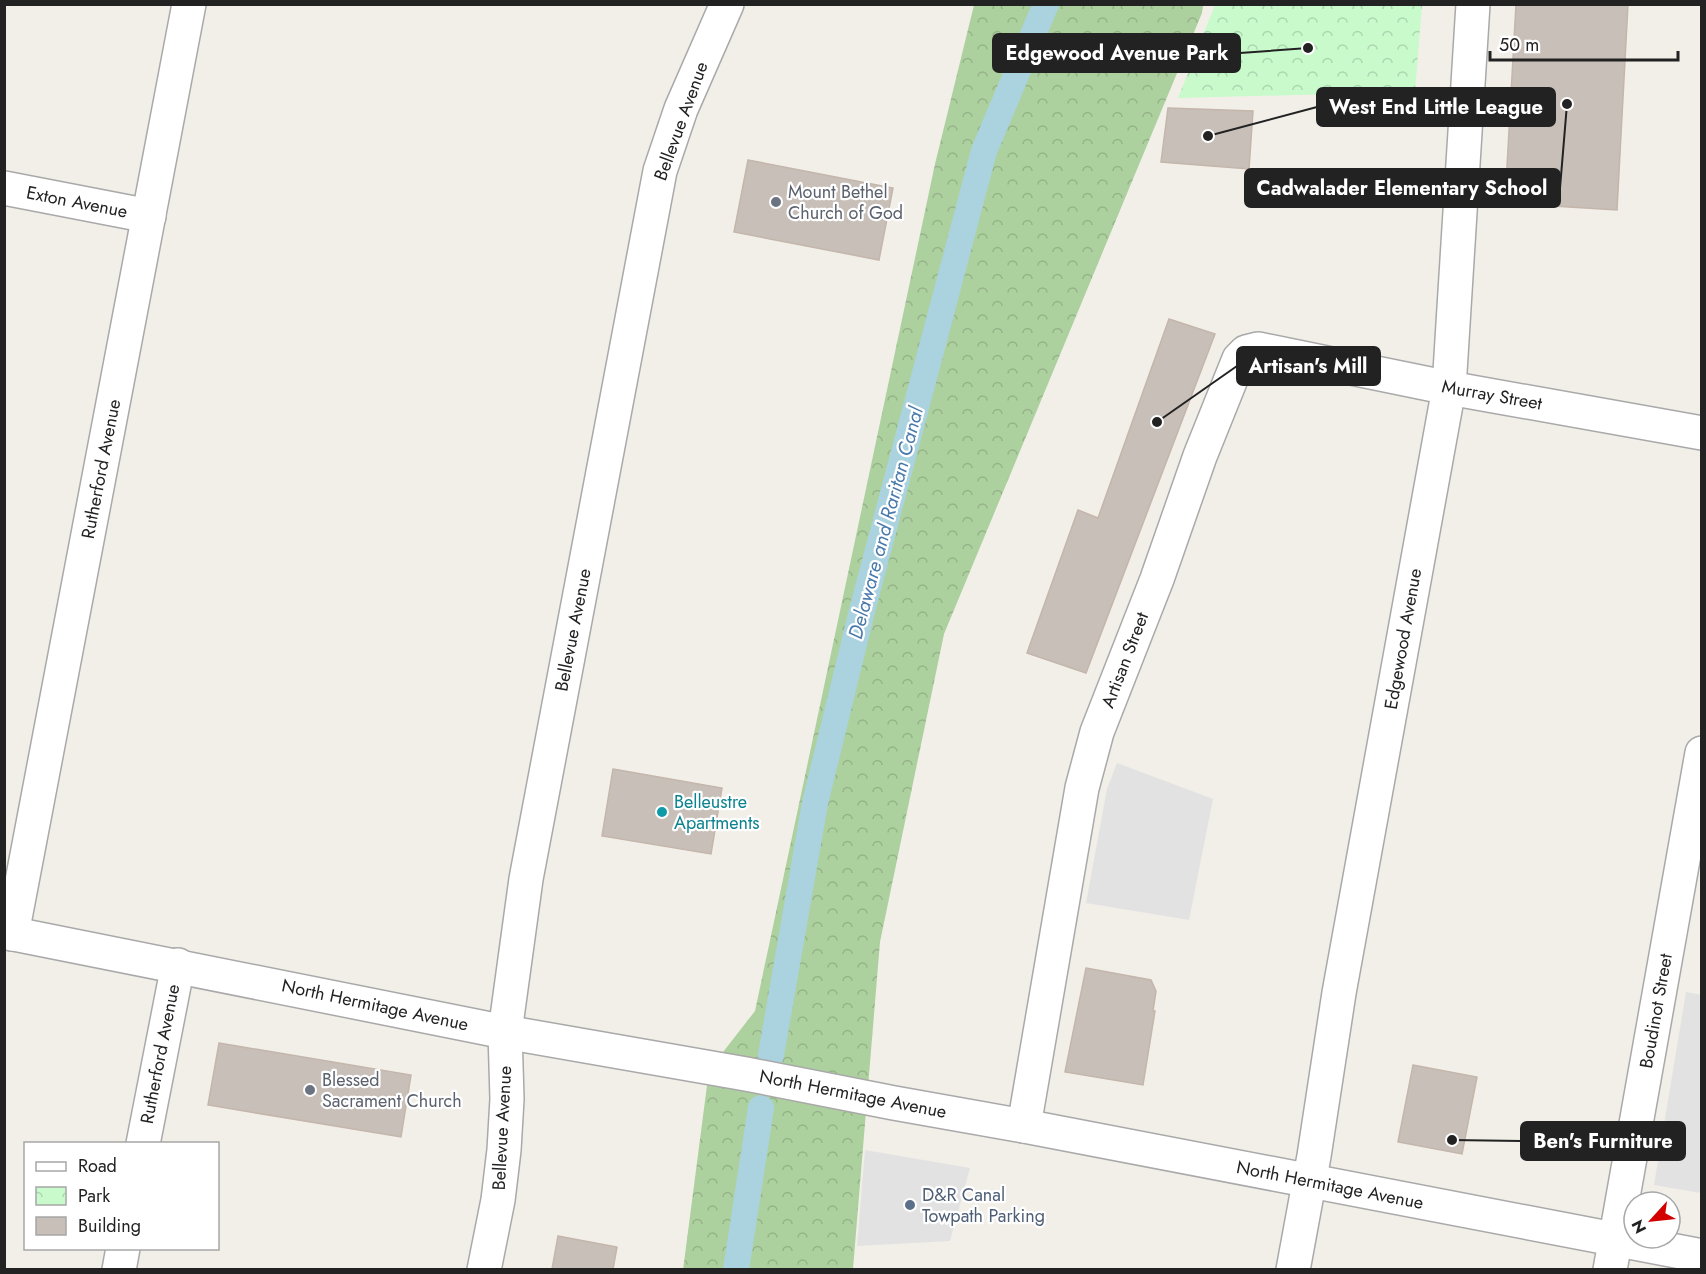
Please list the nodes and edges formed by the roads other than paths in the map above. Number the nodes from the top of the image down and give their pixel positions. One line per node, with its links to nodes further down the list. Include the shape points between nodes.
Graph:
1 (189, 4): 5 (street, Rutherford Avenue)
2 (727, 4): 12 (street, Bellevue Avenue, via 681,109 660,171 528,867)
3 (1473, 4): 7 (street, Edgewood Avenue)
4 (4, 188): 5 (street, Exton Avenue)
5 (149, 216): 10 (street, Rutherford Avenue)
6 (1283, 354): 7 (street, Murray Street); 13 (street, Artisan Street, via 1258,349 1239,359 1097,732 1082,788)
7 (1449, 388): 8 (street, Murray Street); 15 (street, Edgewood Avenue, via 1343,973)
8 (1701, 433)
9 (1701, 753): 17 (street, Boudinot Street)
10 (8, 933): 11 (street, North Hermitage Avenue)
11 (178, 965): 12 (street, North Hermitage Avenue); 14 (street, Rutherford Avenue)
12 (505, 1032): 13 (street, North Hermitage Avenue); 20 (street, Bellevue Avenue, via 504,1150)
13 (1024, 1125): 15 (street, North Hermitage Avenue)
14 (142, 1142)
15 (1310, 1180): 17 (street, North Hermitage Avenue); 21 (street, Edgewood Avenue)
16 (123, 1250): 19 (street)
17 (1612, 1255): 18 (street, North Hermitage Avenue)
18 (1701, 1256)
19 (119, 1269)
20 (484, 1269)
21 (1293, 1269)

